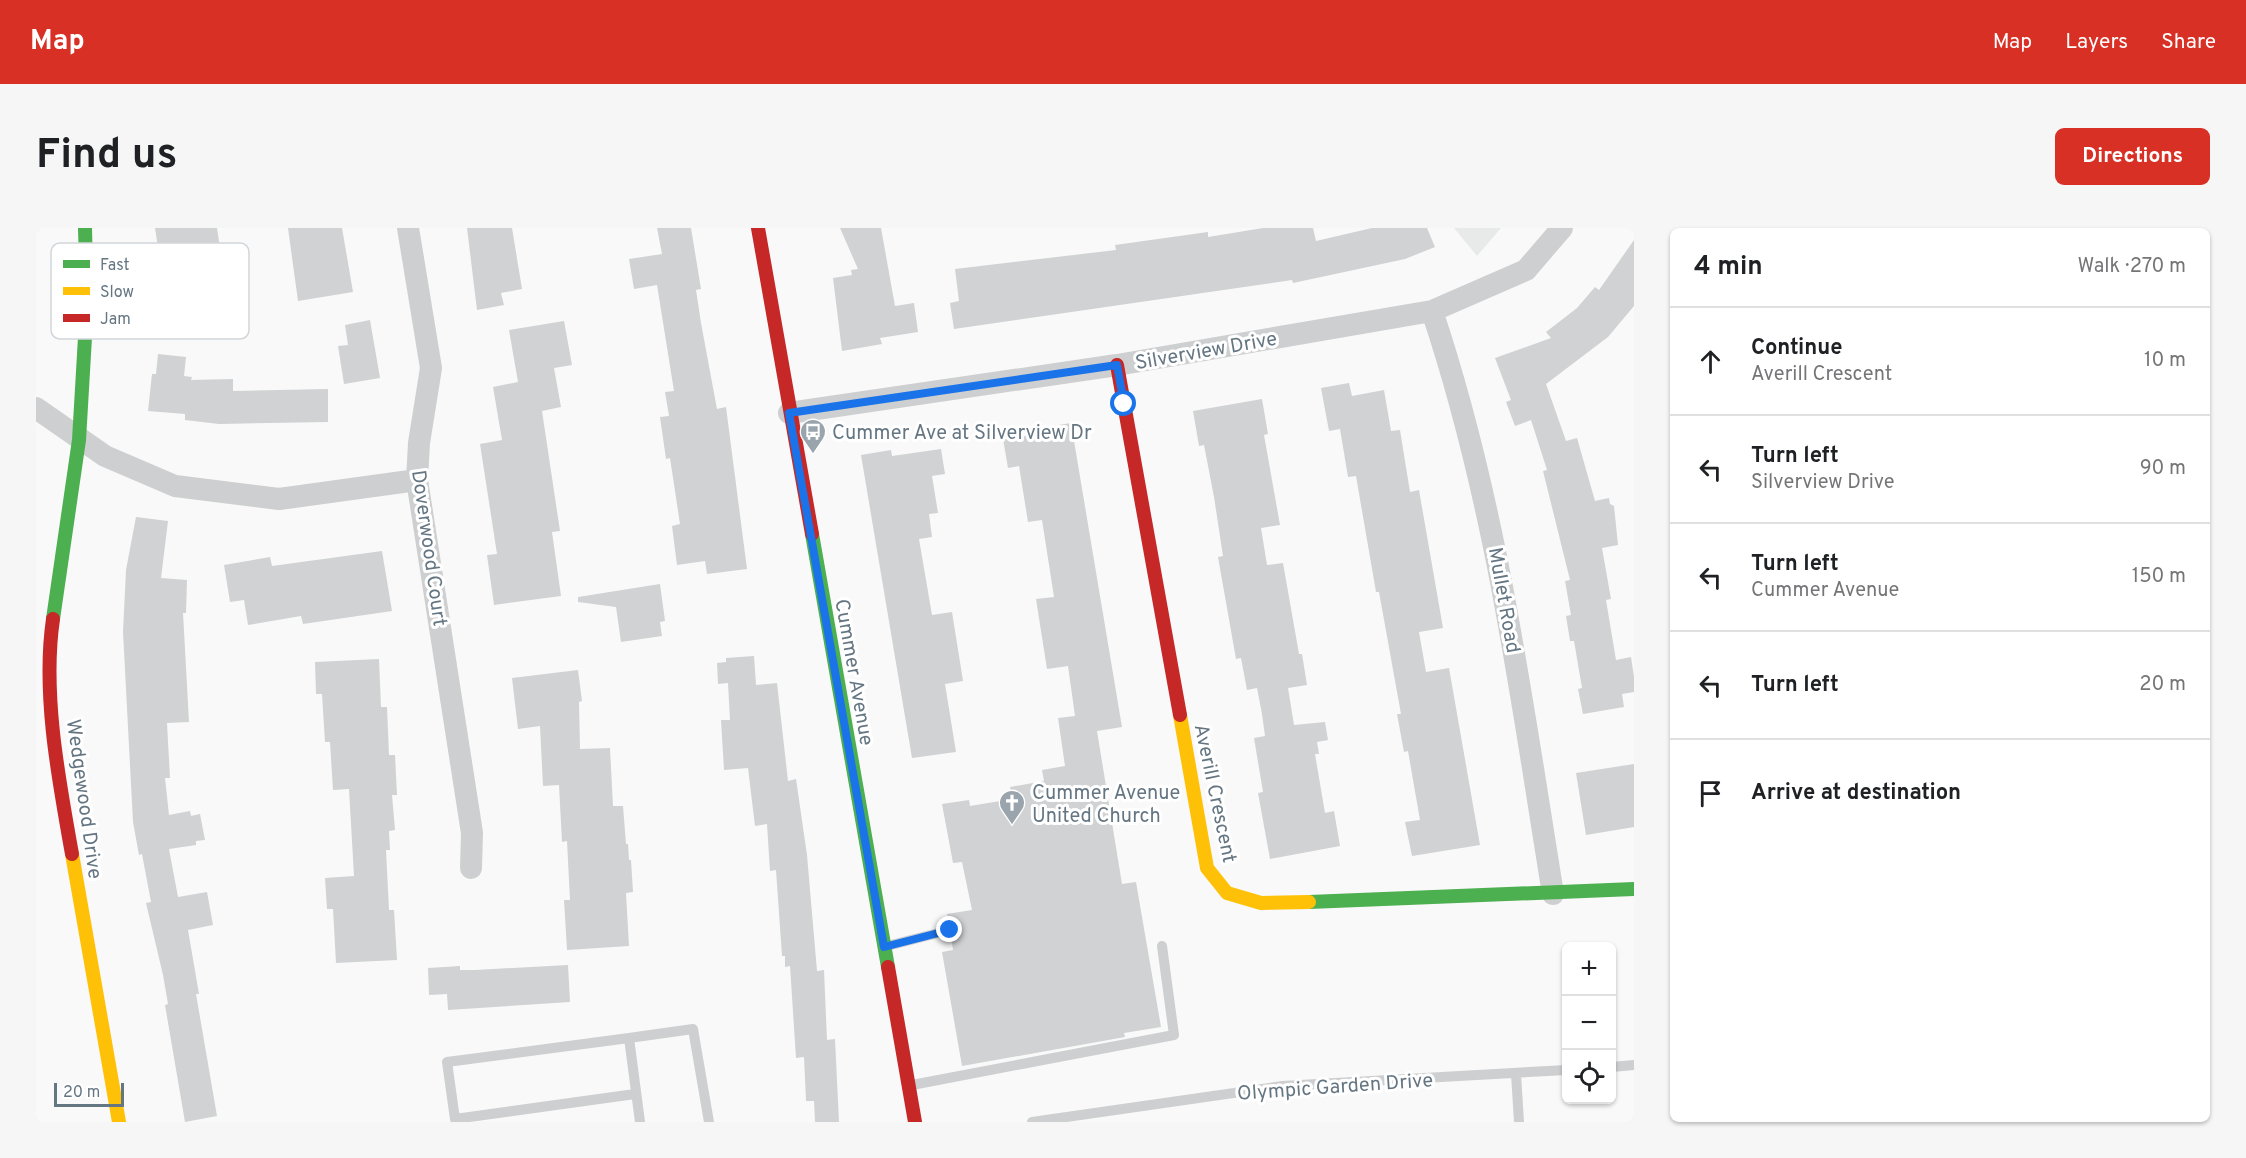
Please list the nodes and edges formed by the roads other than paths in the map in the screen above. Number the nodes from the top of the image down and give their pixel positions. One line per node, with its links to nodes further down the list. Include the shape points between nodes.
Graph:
1 (85, 228): 5 (street, Wedgewood Drive)
2 (408, 228): 12 (street, Doverwood Court, via 431,368)
3 (758, 228): 10 (street, Cummer Avenue)
4 (1562, 228): 6 (street, Silverview Drive, via 1526,270)
5 (85, 243)
6 (1432, 311): 8 (street, Silverview Drive); 15 (street, Mullet Road, via 1458,389 1497,548)
7 (85, 339): 11 (street, Wedgewood Drive)
8 (1117, 365): 10 (street, Silverview Drive); 15 (street, Averill Crescent, via 1207,868 1227,893 1261,903)
9 (36, 408): 11 (street)
10 (789, 413): 18 (street, Cummer Avenue)
11 (79, 440): 12 (street, via 105,456 175,486 279,499); 26 (street, Wedgewood Drive, via 51,634 52,699 56,765)
12 (417, 480): 13 (street, Doverwood Court, via 472,833)
13 (471, 868)
14 (1634, 889): 15 (street, Averill Crescent)
15 (1553, 894)
16 (950, 930): 18 (lane)
17 (1162, 946): 24 (lane, via 1173,1035)
18 (884, 947): 24 (street, Cummer Avenue)
19 (629, 1038): 25 (lane); 25 (lane, via 447,1062 455,1119); 28 (lane, via 693,1029)
20 (1634, 1065): 21 (lane)
21 (1616, 1067)
22 (1562, 1070): 23 (lane, Olympic Garden Drive)
23 (1516, 1074): 30 (lane, Olympic Garden Drive, via 1282,1086); 31 (lane)
24 (909, 1086): 29 (street, Cummer Avenue)
25 (635, 1094): 27 (lane)
26 (118, 1122)
27 (640, 1122)
28 (709, 1122)
29 (915, 1122)
30 (1032, 1122)
31 (1519, 1122)

